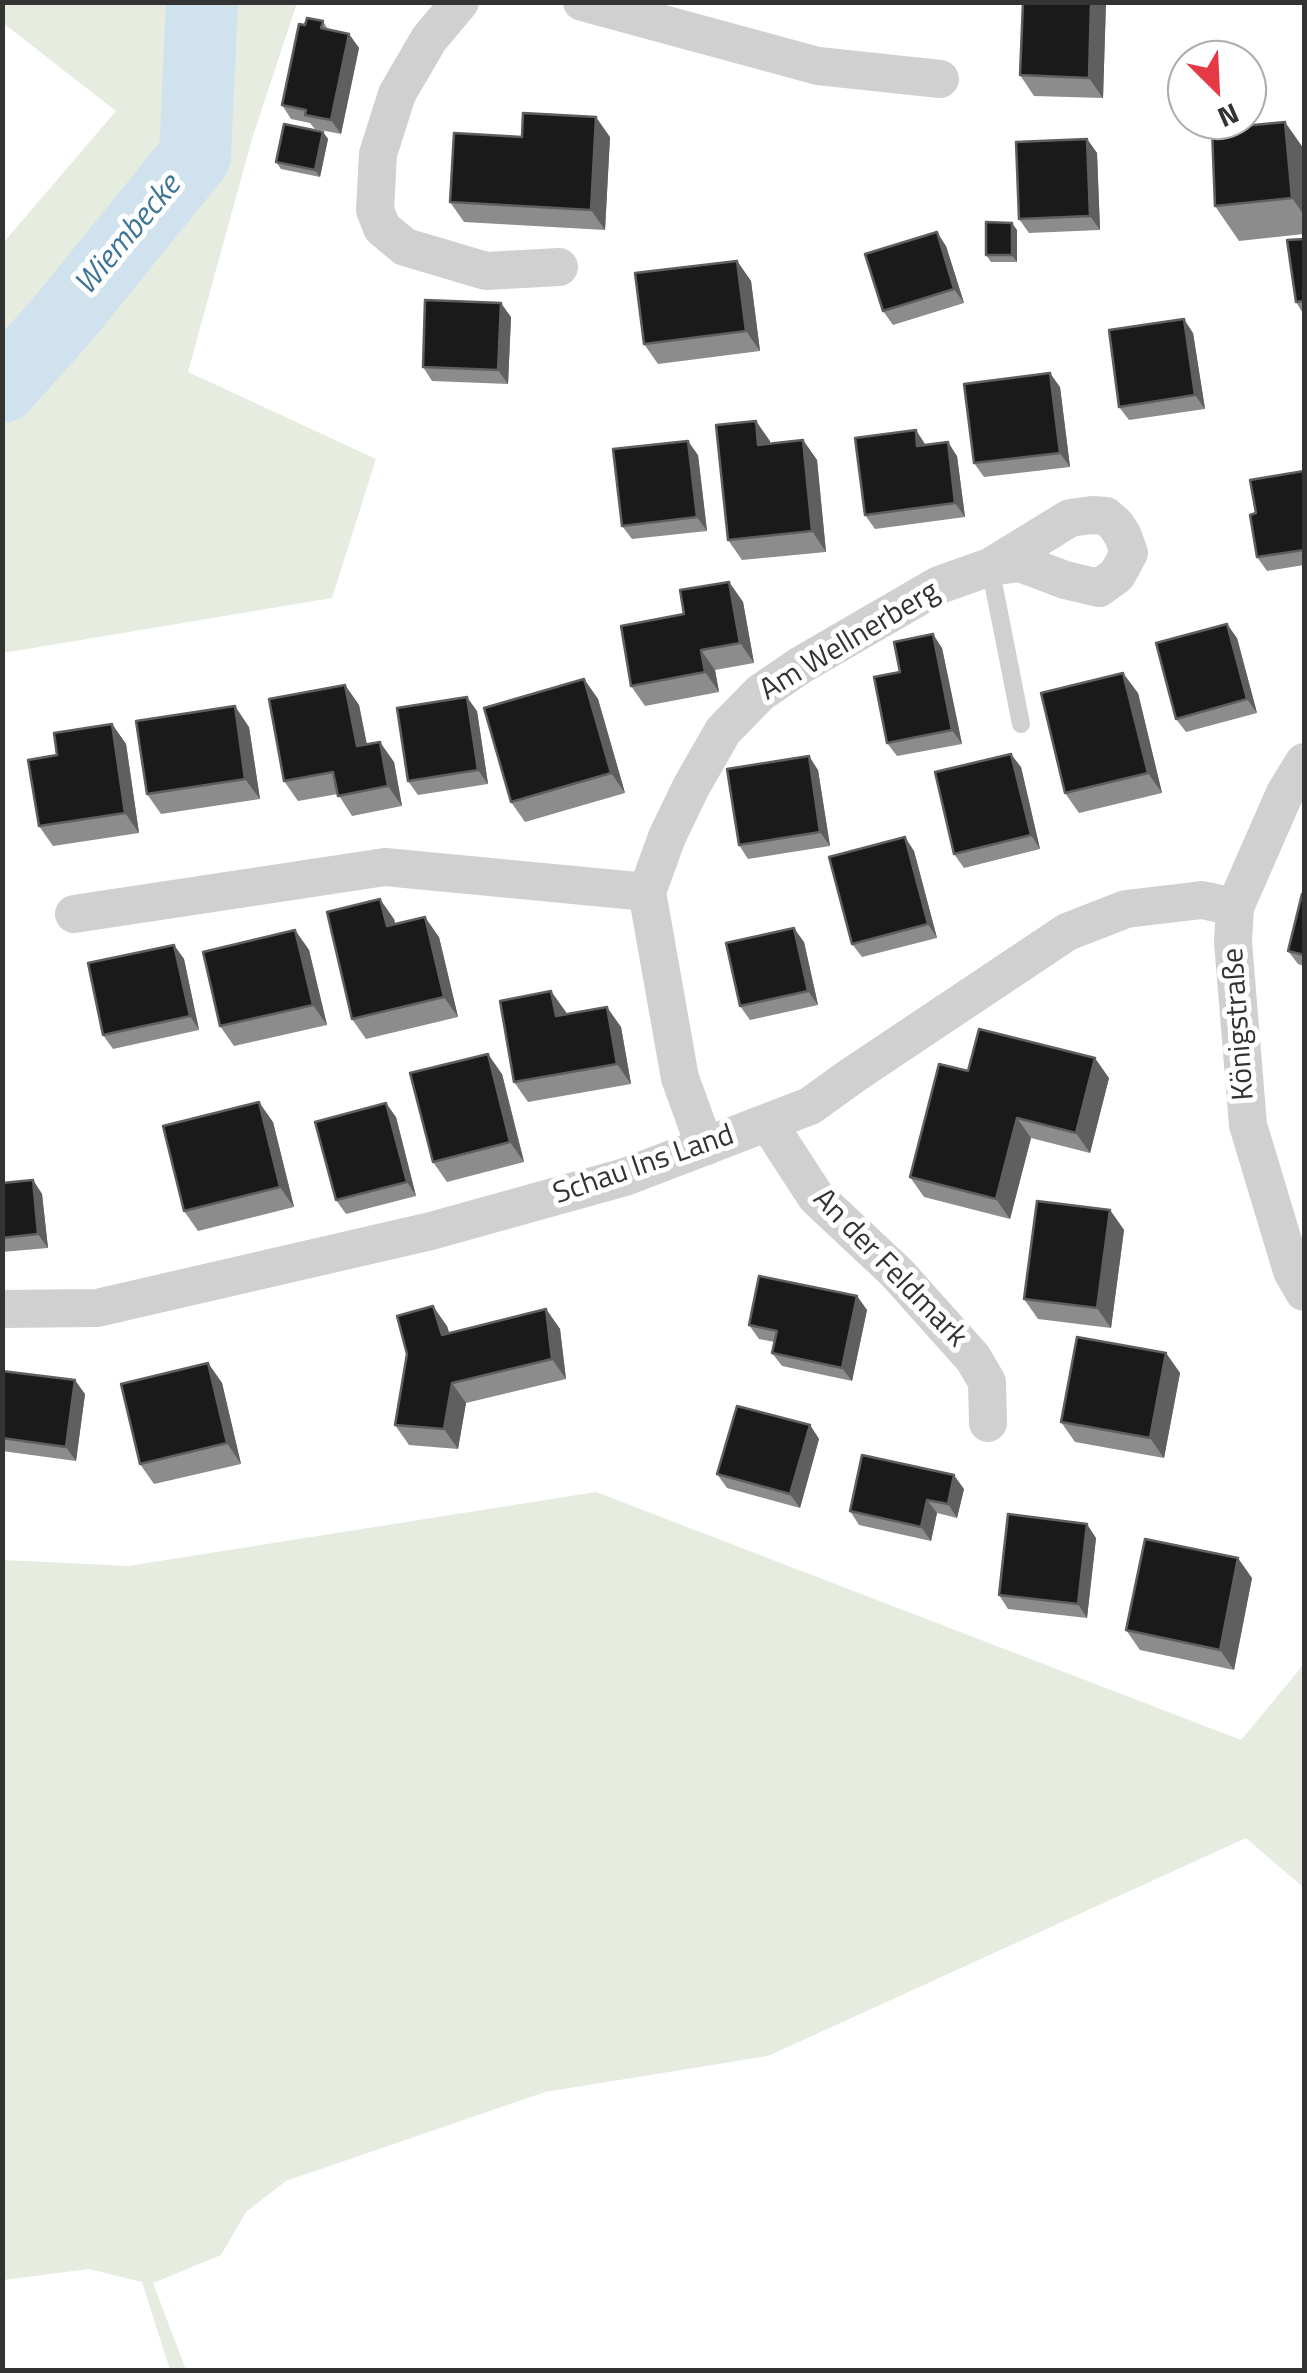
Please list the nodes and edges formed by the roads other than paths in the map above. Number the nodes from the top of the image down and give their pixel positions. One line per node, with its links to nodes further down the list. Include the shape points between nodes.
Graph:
1 (460, 2): 4 (street, via 397,94 378,154 375,210 382,228 405,247 486,271)
2 (582, 2): 3 (street, via 818,66)
3 (940, 79)
4 (560, 267)
5 (990, 568): 5 (street, Am Wellnerberg, via 1070,518 1092,515 1116,524 1129,553 1117,576 1098,588 1020,564); 6 (lane); 8 (street, Am Wellnerberg, via 938,585 760,693 723,731 707,759)
6 (1021, 724)
7 (1304, 762): 9 (street, Königstraße)
8 (647, 892): 10 (street, via 385,867); 12 (street, via 680,1078)
9 (1234, 907): 11 (street, Schau Ins Land, via 1202,900 1126,909 1067,932 810,1106); 13 (street, Königstraße, via 1248,1125)
10 (74, 914)
11 (768, 1122): 12 (street, Schau Ins Land); 15 (street, An der Feldmark, via 816,1197 974,1358 987,1382)
12 (705, 1147): 14 (street, Schau Ins Land, via 519,1207 265,1271 97,1308)
13 (1300, 1277)
14 (2, 1309)
15 (988, 1423)

